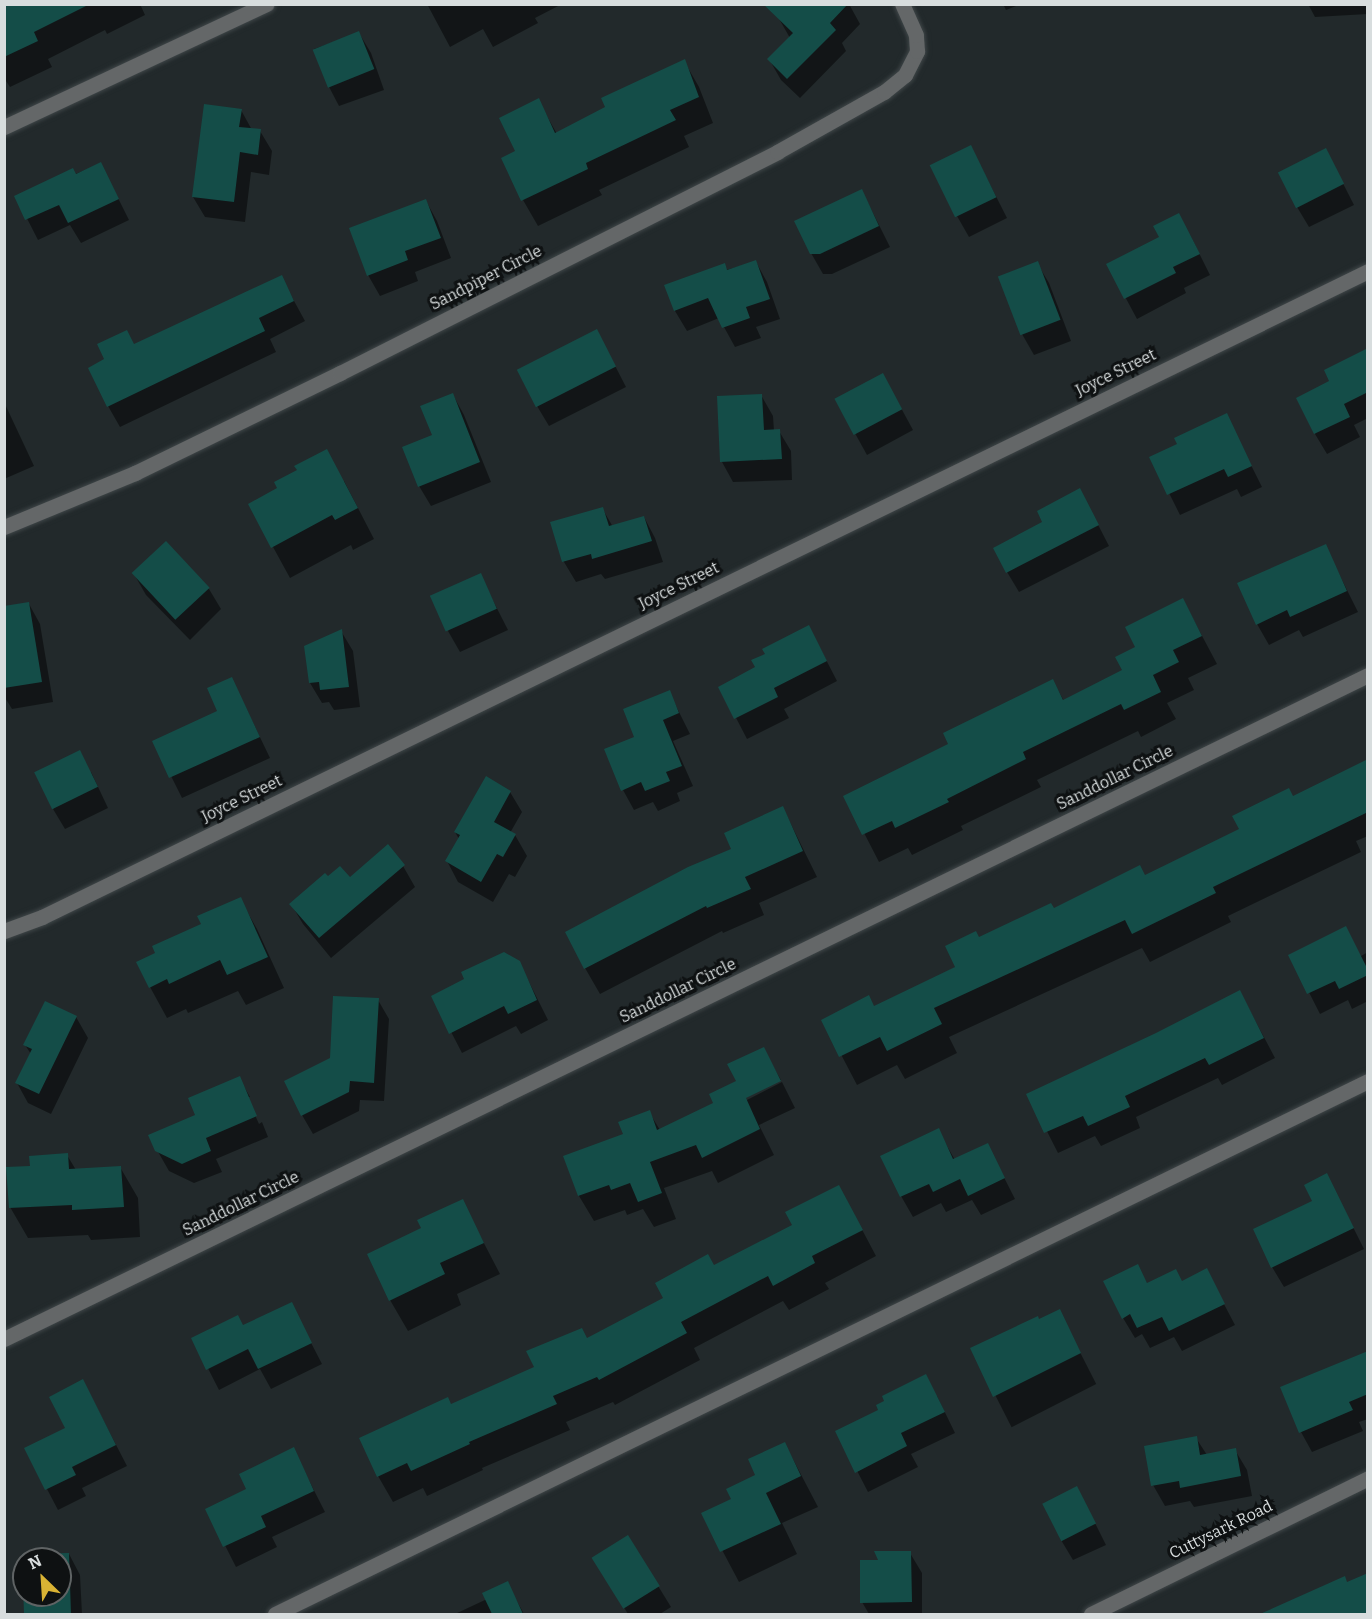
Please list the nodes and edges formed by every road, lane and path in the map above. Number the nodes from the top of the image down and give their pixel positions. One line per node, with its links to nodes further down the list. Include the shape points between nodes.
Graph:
1 (267, 4): 3 (street)
2 (902, 4): 5 (street, Sandpiper Circle, via 916,35 917,51 905,75 884,92 777,152 340,373 135,473)
3 (4, 127)
4 (1368, 271): 7 (street, Joyce Street, via 42,917)
5 (4, 527)
6 (1368, 675): 9 (street, Sanddollar Circle)
7 (4, 931)
8 (1368, 1081): 11 (street)
9 (4, 1339)
10 (1368, 1478): 12 (street, Cuttysark Road)
11 (275, 1614)
12 (1091, 1614)

